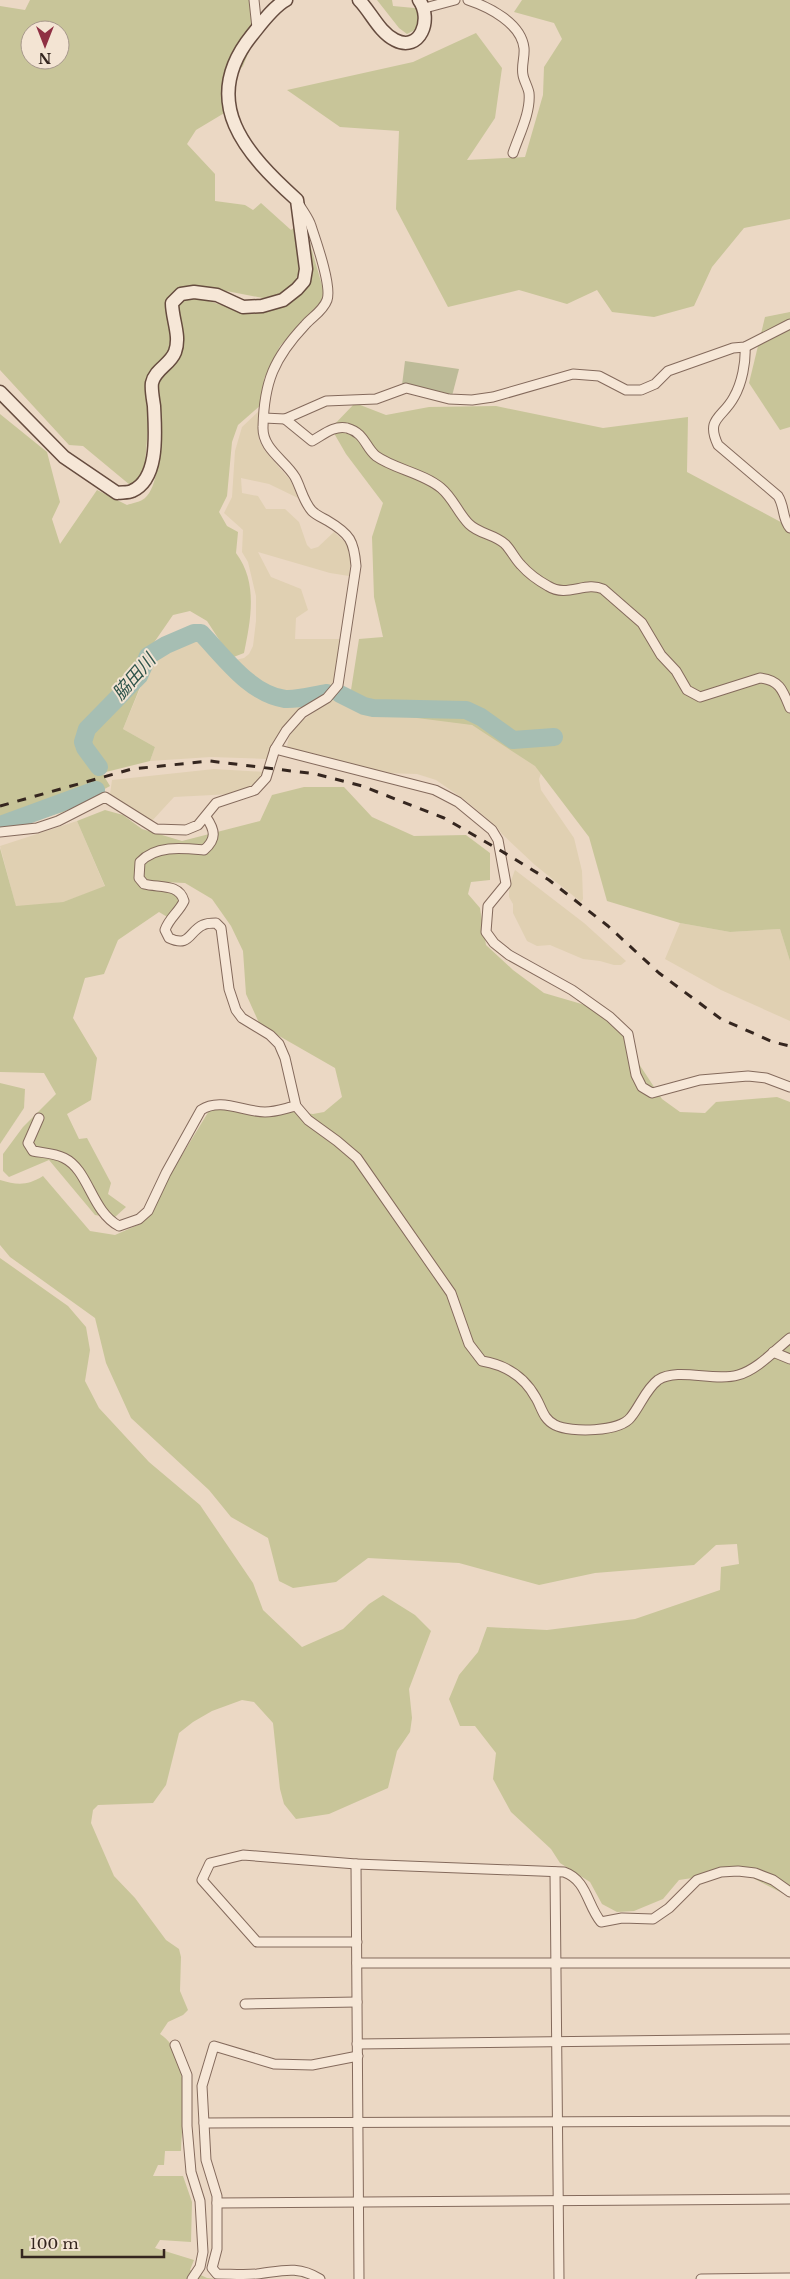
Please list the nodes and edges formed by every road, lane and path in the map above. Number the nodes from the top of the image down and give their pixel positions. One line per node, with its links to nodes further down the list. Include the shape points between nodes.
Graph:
1 (254, 0): 7 (street)
2 (286, 0): 7 (street)
3 (359, 0): 6 (street, via 382,30 404,42 414,40 424,29 426,18)
4 (455, 0): 6 (street)
5 (468, 0): 8 (street, via 484,5 507,22 518,32 524,45 523,74 529,104)
6 (422, 4)
7 (257, 28): 9 (street, via 243,46 233,68 229,86 231,115 239,136 252,154)
8 (513, 153)
9 (297, 200): 12 (street, via 306,269 304,281 297,289 283,300 262,306 242,308 216,295 194,292 181,294 172,303 177,334 175,352 152,383 155,448 144,482 132,491 117,493 64,457); 13 (street, via 311,224 328,299 322,310 285,347 268,380)
10 (790, 324): 11 (street)
11 (745, 347): 14 (street, via 733,348 668,371 655,384 641,390 626,390 600,376 573,374 472,400 449,400 406,388 376,399 335,399); 15 (street, via 745,362 736,394 717,417 714,436 718,445 778,496 783,504 785,522)
12 (0, 392)
13 (264, 418): 14 (street); 17 (street, via 264,438 294,476 313,512 335,525 352,541 356,566 338,685 327,698 302,714)
14 (285, 419): 16 (street, via 312,441 333,429 347,428 356,432 376,456 439,487 468,524 496,538 522,566 550,587 561,592 603,589 642,623 661,655 692,695 700,697 760,678 770,679 782,687)
15 (790, 528)
16 (790, 708)
17 (275, 749): 18 (street, via 266,778 254,790 216,803); 20 (street, via 435,790 458,802 492,830 498,840 506,884 488,906 486,932 509,955 572,990 628,1034 636,1075 642,1087 652,1094 700,1080 748,1076 766,1078)
18 (206, 817): 19 (street, via 186,830 156,829 105,797 37,828); 21 (street, via 215,832 210,845 204,850 175,848 149,854 140,862 139,878 144,884 176,889 182,894 181,908 167,922 165,930 170,938 181,942 203,925 216,923 221,928 236,1010 242,1018 279,1044)
19 (0, 832)
20 (790, 1087)
21 (296, 1106): 22 (street, via 271,1112 208,1105 201,1110 148,1212 119,1226 103,1214 72,1163 63,1157 33,1151 28,1143); 24 (street, via 308,1120 357,1158 451,1293 469,1344 482,1361 498,1363 522,1379 546,1418 554,1425 589,1430 624,1425 658,1380 686,1375 724,1378 739,1375)
22 (39, 1118)
23 (790, 1338): 24 (street)
24 (773, 1352): 25 (street)
25 (790, 1359)
26 (356, 1864): 27 (street); 29 (street); 29 (street, via 243,1855 210,1863 202,1880 257,1942)
27 (555, 1872): 28 (street, via 572,1875 581,1884 601,1922 622,1918 653,1919 697,1880 721,1872 756,1873); 32 (street)
28 (790, 1892)
29 (357, 1942): 31 (street)
30 (790, 1962): 32 (street)
31 (357, 1963): 32 (street); 33 (street)
32 (556, 1963): 36 (street)
33 (357, 2002): 34 (street); 38 (street)
34 (245, 2004)
35 (790, 2039): 36 (street)
36 (556, 2042): 38 (street); 40 (street)
37 (175, 2044): 49 (street, via 187,2075 191,2172 200,2201 203,2252 200,2267)
38 (357, 2044): 39 (street)
39 (358, 2056): 42 (street); 43 (street, via 312,2065 274,2064 214,2046 202,2086)
40 (557, 2121): 41 (street); 42 (street); 46 (street)
41 (790, 2121)
42 (358, 2122): 43 (street); 45 (street)
43 (204, 2123): 47 (street, via 206,2160)
44 (790, 2199): 46 (street)
45 (358, 2202): 46 (street); 47 (street); 51 (street)
46 (558, 2202): 52 (street)
47 (217, 2203): 50 (street, via 217,2249 212,2268 218,2274 256,2274 289,2269 310,2273)
48 (790, 2278): 53 (street)
49 (192, 2279)
50 (320, 2279)
51 (359, 2279)
52 (559, 2279)
53 (701, 2279)

